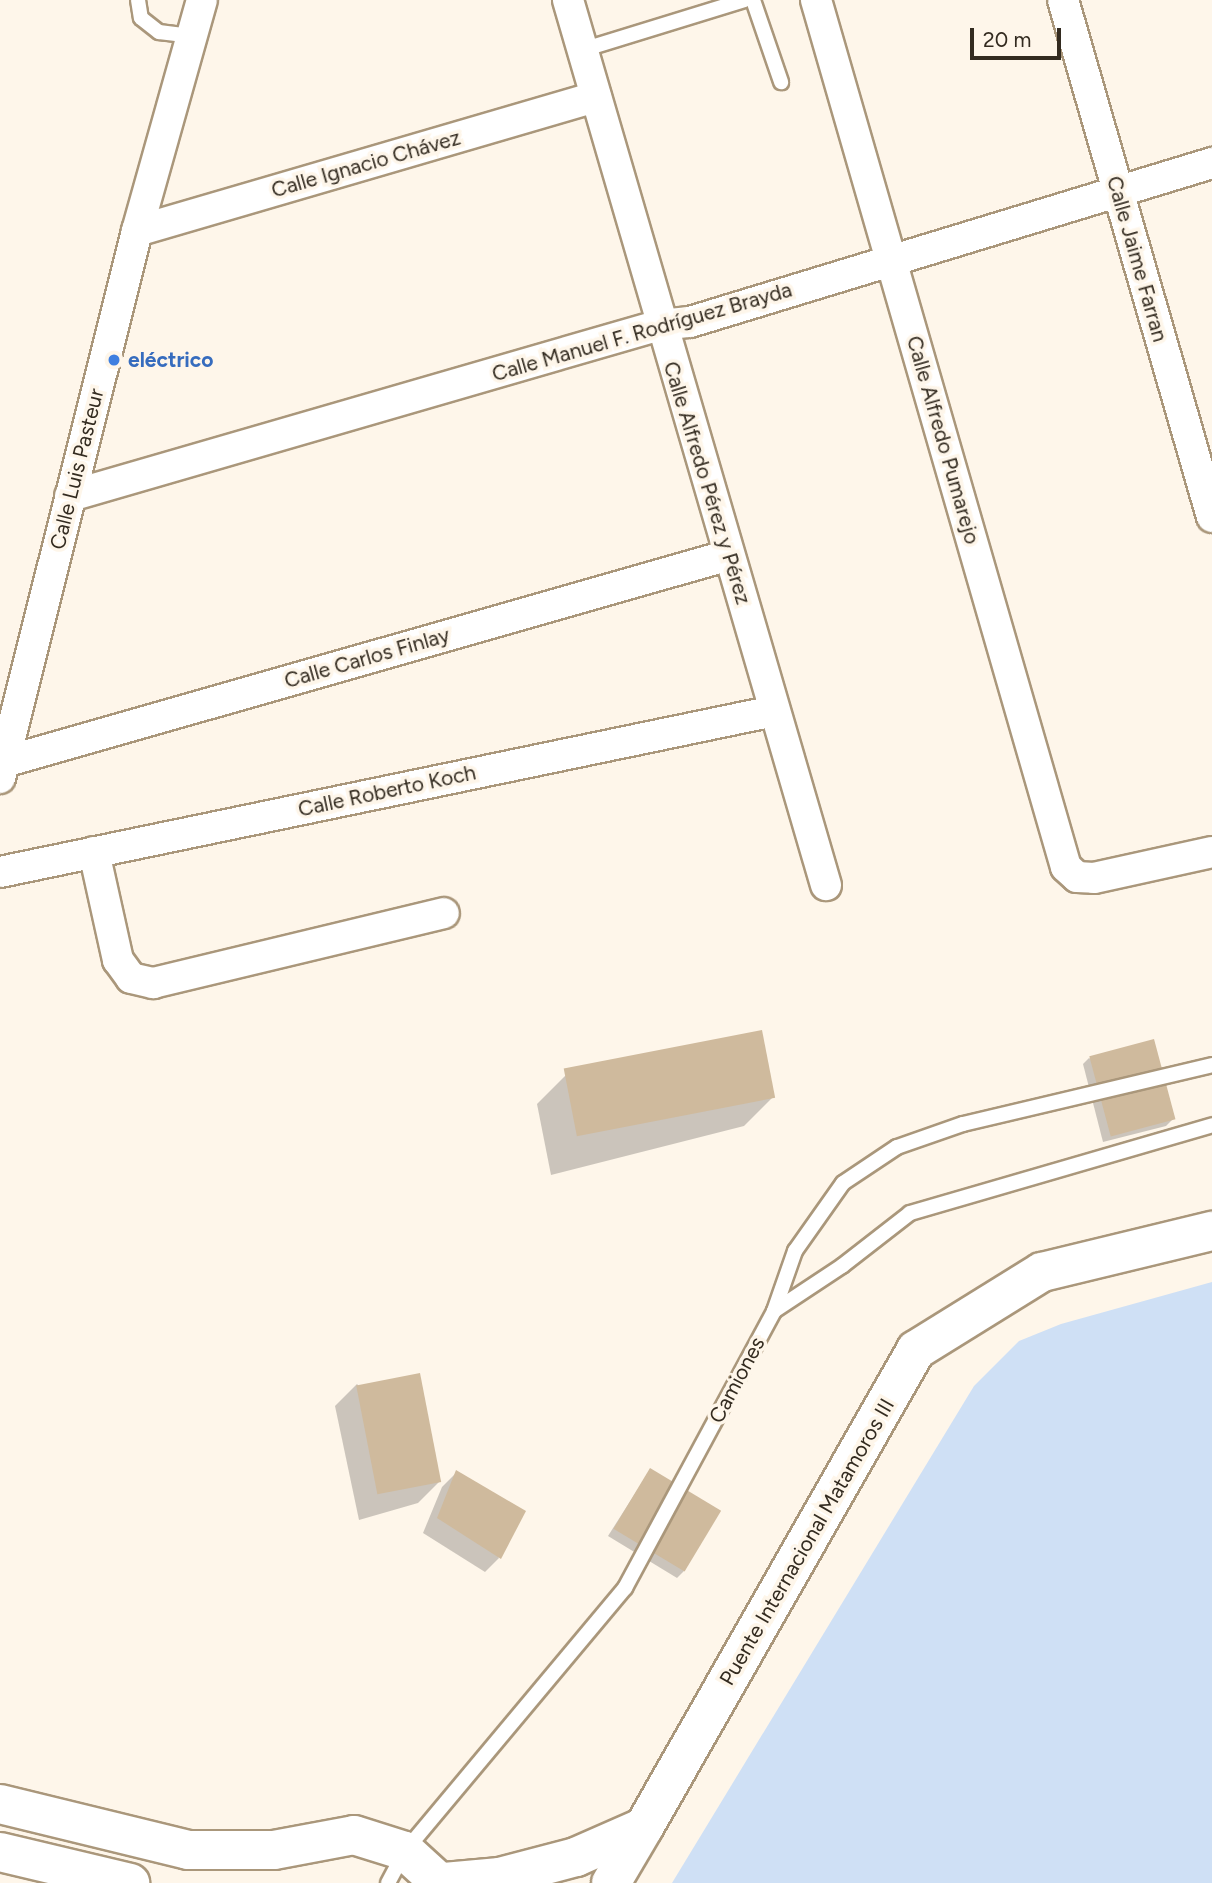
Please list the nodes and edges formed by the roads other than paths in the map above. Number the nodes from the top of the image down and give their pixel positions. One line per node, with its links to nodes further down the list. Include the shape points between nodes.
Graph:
1 (138, 0): 8 (lane, via 141,18 159,33)
2 (202, 0): 8 (street, Calle Luis Pasteur)
3 (568, 0): 9 (street, Calle Alfredo Pérez y Pérez)
4 (745, 0): 9 (lane)
5 (753, 0): 10 (lane)
6 (816, 0): 15 (street, Calle Alfredo Pumarejo)
7 (1063, 0): 13 (street, Calle Jaime Farran)
8 (193, 36): 14 (street, Calle Luis Pasteur)
9 (582, 50): 11 (street, Calle Alfredo Pérez y Pérez)
10 (781, 82)
11 (596, 97): 14 (street, Calle Ignacio Chávez); 16 (street, Calle Alfredo Pérez y Pérez)
12 (1212, 163): 13 (street, Calle Manuel F. Rodríguez Brayda)
13 (1118, 192): 15 (street, Calle Manuel F. Rodríguez Brayda); 18 (street, Calle Jaime Farran)
14 (137, 230): 17 (street, Calle Luis Pasteur)
15 (891, 260): 16 (street, Calle Manuel F. Rodríguez Brayda, via 690,322); 23 (street, Calle Alfredo Pumarejo, via 1066,867 1077,877 1094,878)
16 (660, 325): 17 (street, Calle Manuel F. Rodríguez Brayda); 19 (street, Calle Alfredo Pérez y Pérez)
17 (70, 496): 21 (street, Calle Luis Pasteur)
18 (1212, 517)
19 (729, 555): 20 (street, Calle Alfredo Pérez y Pérez); 21 (street, Calle Carlos Finlay)
20 (774, 711): 22 (street, Calle Roberto Koch); 25 (street, Calle Alfredo Pérez y Pérez)
21 (2, 770)
22 (94, 852): 24 (street, Calle Roberto Koch); 26 (street, via 118,960 131,978 153,983)
23 (1212, 852)
24 (0, 872)
25 (826, 885)
26 (444, 913)
27 (1212, 1065): 30 (lane, Camiones, via 963,1124 897,1147 843,1183 795,1251)
28 (1212, 1125): 30 (lane, via 910,1213)
29 (1212, 1231): 32 (main road, Puente Internacional Matamoros III, via 1042,1272 916,1350)
30 (774, 1311): 34 (lane, Camiones, via 625,1588)
31 (0, 1804): 34 (main road, via 188,1850 274,1850 354,1835)
32 (645, 1827): 39 (main road, via 576,1857 500,1877); 40 (main road, Puente Internacional Matamoros III)
33 (0, 1852): 37 (main road)
34 (397, 1867): 39 (main road)
35 (0, 1874): 36 (main road)
36 (38, 1883)
37 (130, 1883)
38 (433, 1883): 39 (main road)
39 (439, 1883)
40 (611, 1883)

